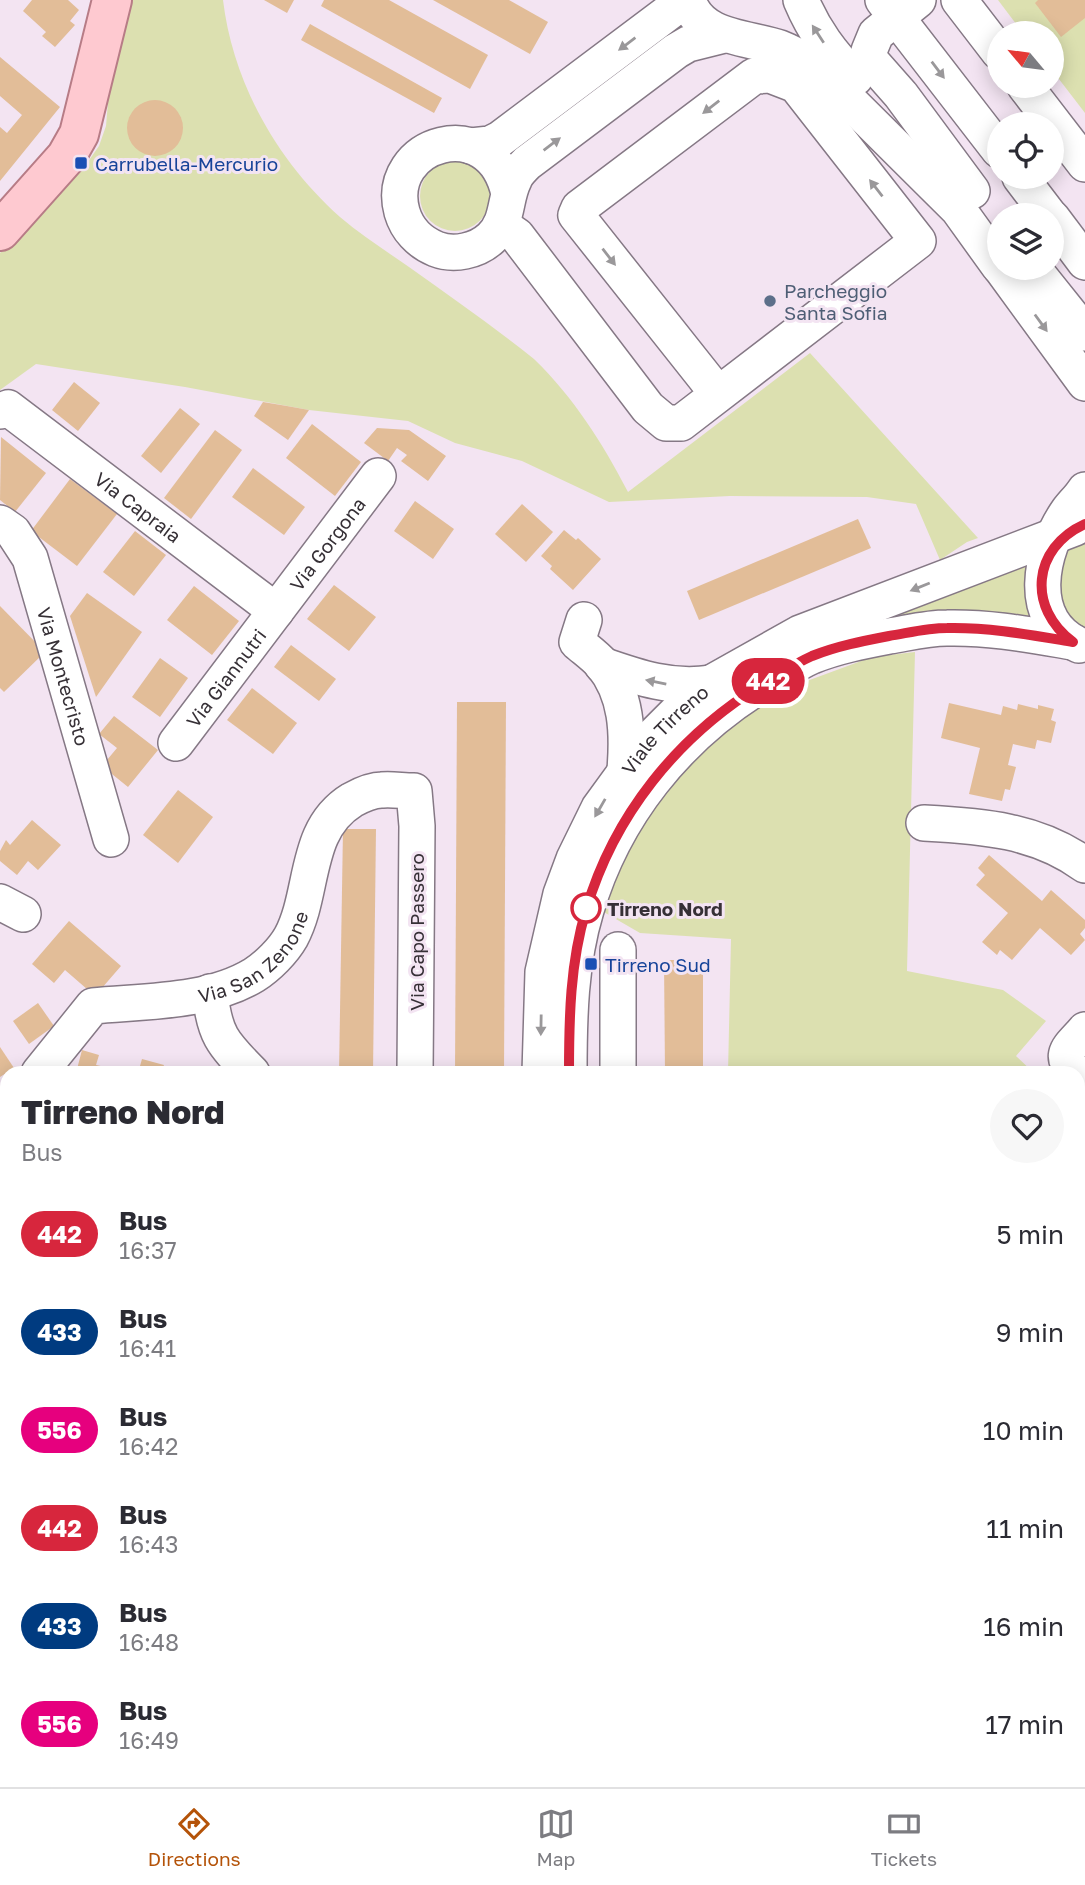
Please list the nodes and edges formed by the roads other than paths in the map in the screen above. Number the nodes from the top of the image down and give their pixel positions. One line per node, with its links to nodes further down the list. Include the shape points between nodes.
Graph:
1 (113, 0): 19 (main road, via 79,134 66,157)
2 (679, 0): 12 (street, one-way to 12, via 500,139)
3 (688, 0): 8 (street, via 698,19)
4 (791, 0): 8 (street, via 766,30)
5 (801, 0): 15 (street, one-way to 5, via 830,51)
6 (960, 0): 9 (street)
7 (899, 5): 11 (street, one-way to 11); 15 (street, via 876,34 869,51 871,61)
8 (732, 36): 17 (street, one-way to 8, via 514,178 527,163 676,51 688,44); 21 (street, via 780,48 814,66 958,209)
9 (987, 36)
10 (1034, 98): 13 (street)
11 (987, 133)
12 (471, 146): 17 (street, via 483,151 501,170); 17 (street, via 444,144 416,158 401,188 405,221 427,246 460,252 491,238)
13 (1085, 164)
14 (1029, 189): 16 (street)
15 (972, 191): 18 (street)
16 (1040, 203)
17 (505, 210): 27 (street, via 517,236 648,408 666,423 681,423)
18 (987, 210)
19 (3, 220)
20 (1064, 234): 22 (street)
21 (987, 249)
22 (1085, 262)
23 (1010, 280): 26 (street, one-way to 26)
24 (1043, 280): 25 (street)
25 (1085, 332)
26 (1085, 383)
27 (718, 394): 27 (street, one-way to 27, via 918,242 796,85 770,75 754,76 729,93 579,208 576,215)
28 (0, 411): 32 (street, Via Capraia, via 8,408)
29 (378, 477): 32 (street, Via Gorgona)
30 (0, 523): 41 (street, Via Montecristo, via 13,532 30,558)
31 (1069, 524): 34 (street, via 1043,571 1042,598 1053,624); 36 (street, Viale Tirreno, one-way to 36, via 800,633)
32 (276, 611): 37 (street, Via Giannutri)
33 (584, 620): 35 (street, via 577,642)
34 (1079, 645): 36 (street, Viale Tirreno, via 996,630 916,631 838,647)
35 (602, 665): 36 (street, one-way to 35, via 669,685); 38 (street, via 624,712)
36 (726, 685): 38 (street, Viale Tirreno, via 677,712); 49 (street, Viale Tirreno, via 705,725 651,781 606,856 586,910 573,970)
37 (176, 743)
38 (625, 769): 48 (street, Viale Tirreno, one-way to 48, via 589,827 558,906 543,972)
39 (414, 791): 44 (street, Via San Zenone, via 380,789 346,804 323,831 315,849 304,898 281,951 254,975); 47 (street, Via Capo Passero)
40 (924, 823): 42 (street, via 1015,832 1059,848)
41 (111, 839)
42 (1085, 865)
43 (618, 950): 50 (street)
44 (210, 992): 45 (street, Via San Zenone, via 93,1006); 46 (street, via 220,1038)
45 (45, 1066)
46 (245, 1066)
47 (415, 1066)
48 (540, 1066)
49 (569, 1066)
50 (618, 1066)

